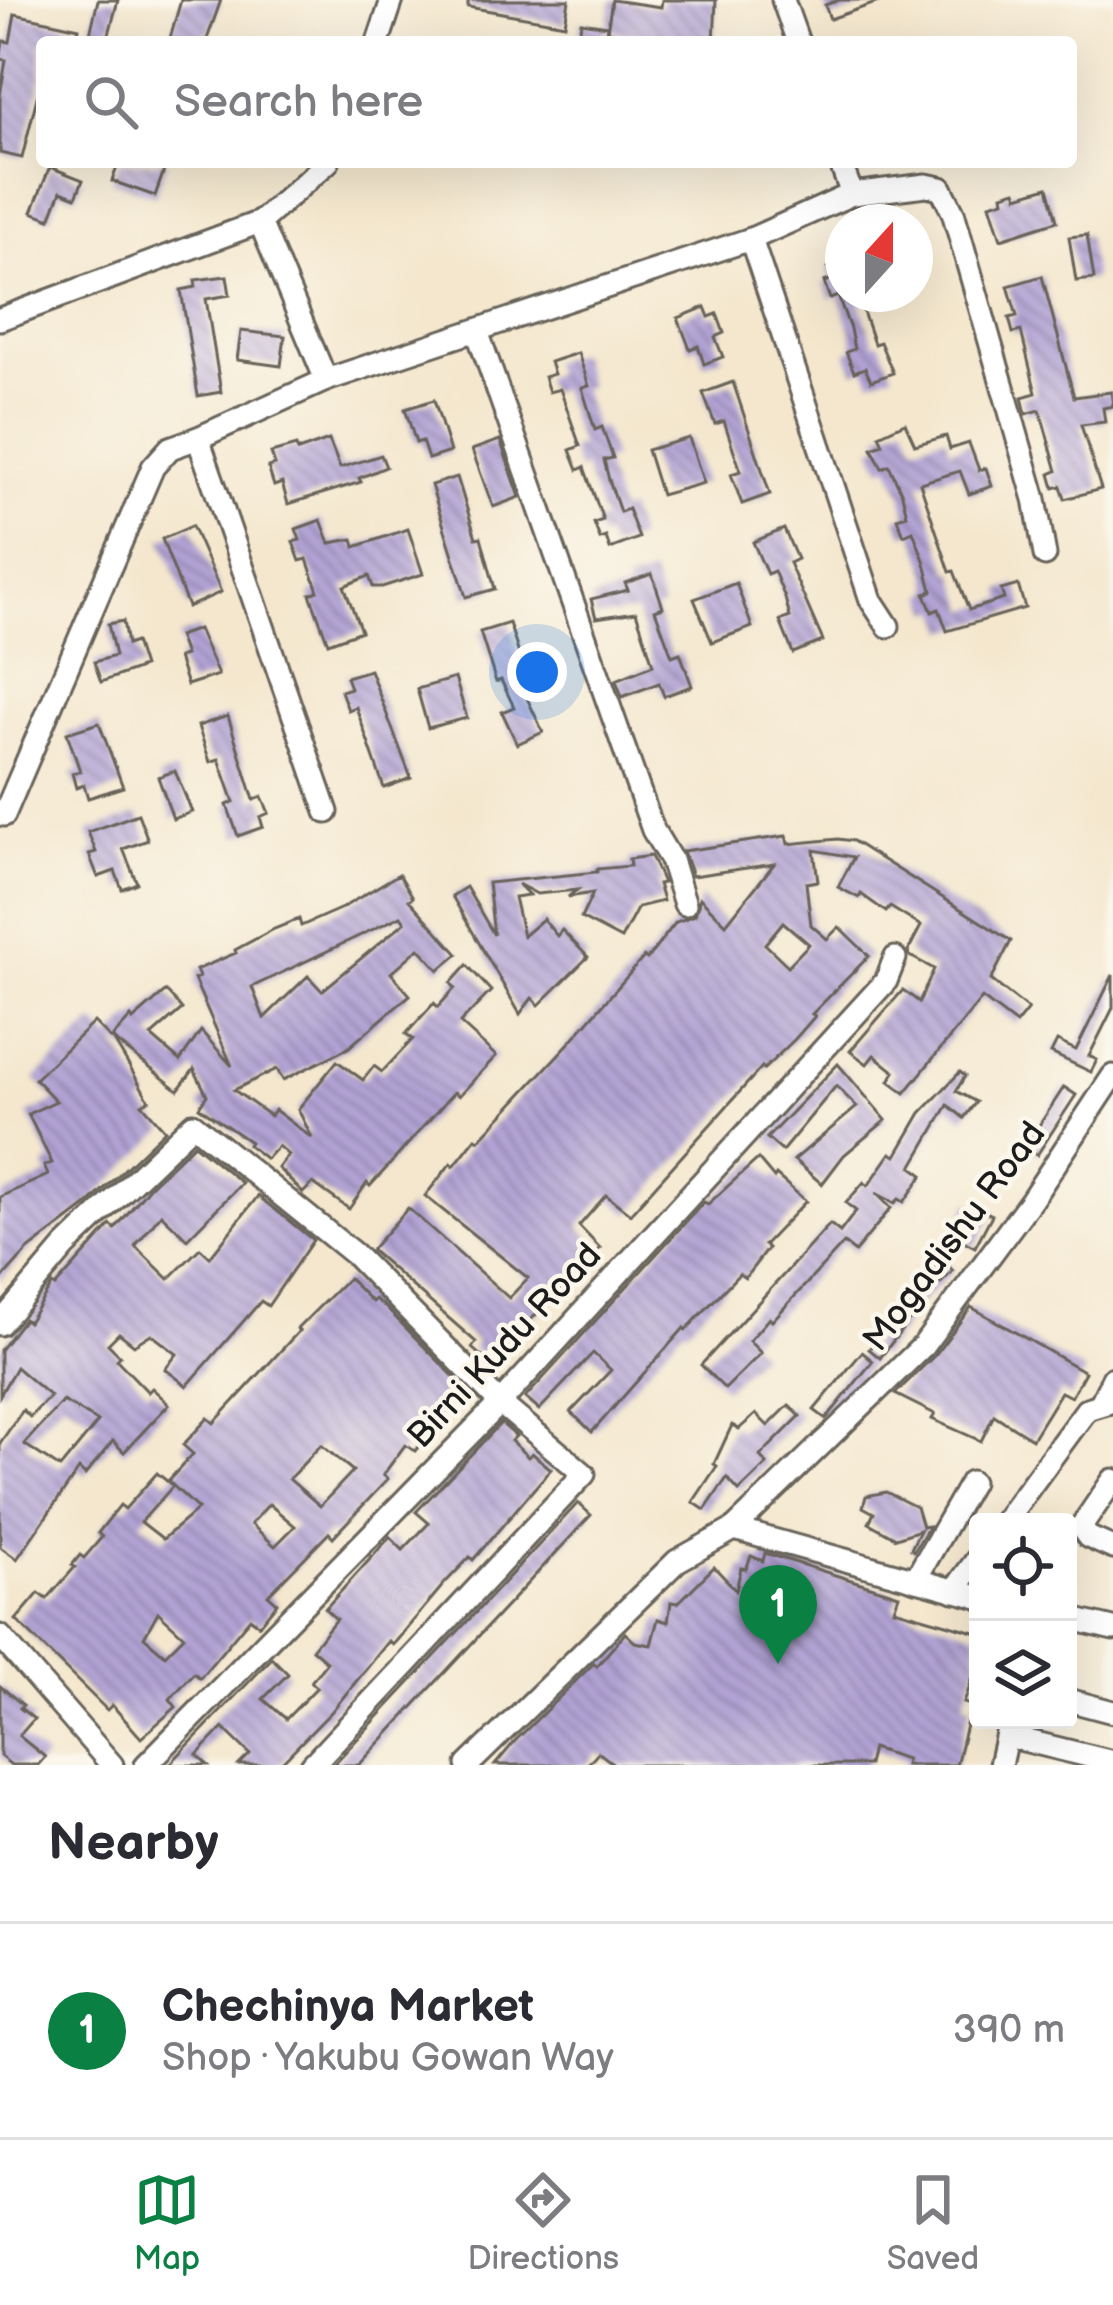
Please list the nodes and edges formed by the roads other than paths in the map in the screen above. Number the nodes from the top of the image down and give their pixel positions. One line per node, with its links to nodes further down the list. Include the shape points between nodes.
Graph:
1 (392, 0): 3 (street)
2 (783, 0): 4 (street)
3 (380, 36)
4 (796, 36)
5 (321, 168): 8 (street)
6 (842, 168): 7 (street)
7 (851, 194): 9 (street); 14 (street, via 941,188)
8 (260, 222): 10 (street); 12 (street)
9 (751, 239): 11 (street); 15 (street, via 871,600)
10 (0, 320)
11 (477, 331): 12 (street); 18 (street)
12 (326, 380): 13 (street)
13 (198, 438): 16 (street); 17 (street, via 170,448 153,467)
14 (1045, 555)
15 (888, 626)
16 (327, 812)
17 (4, 815)
18 (685, 904)
19 (895, 958): 24 (street, Birni Kudu Road, via 886,981)
20 (1113, 1076): 28 (street, Mogadishu Road, via 923,1346)
21 (0, 1324): 24 (street, via 65,1247 194,1124 354,1254)
22 (1113, 1378): 23 (street)
23 (1108, 1401): 27 (street, via 1087,1409)
24 (500, 1403): 43 (street, Birni Kudu Road); 44 (street, via 584,1474)
25 (1113, 1480): 29 (street, via 1081,1528)
26 (971, 1483): 31 (street)
27 (1011, 1513)
28 (734, 1529): 31 (street); 45 (street, Mogadishu Road, via 676,1561)
29 (1113, 1549)
30 (969, 1571): 32 (street)
31 (915, 1580): 32 (street)
32 (954, 1592): 33 (street)
33 (969, 1595)
34 (1077, 1620): 35 (street)
35 (1113, 1629)
36 (0, 1636): 42 (street)
37 (1077, 1702): 38 (street)
38 (1113, 1712)
39 (1009, 1729): 46 (street)
40 (1012, 1729): 41 (street)
41 (1113, 1762)
42 (112, 1765)
43 (146, 1765)
44 (312, 1765)
45 (468, 1765)
46 (1000, 1765)

